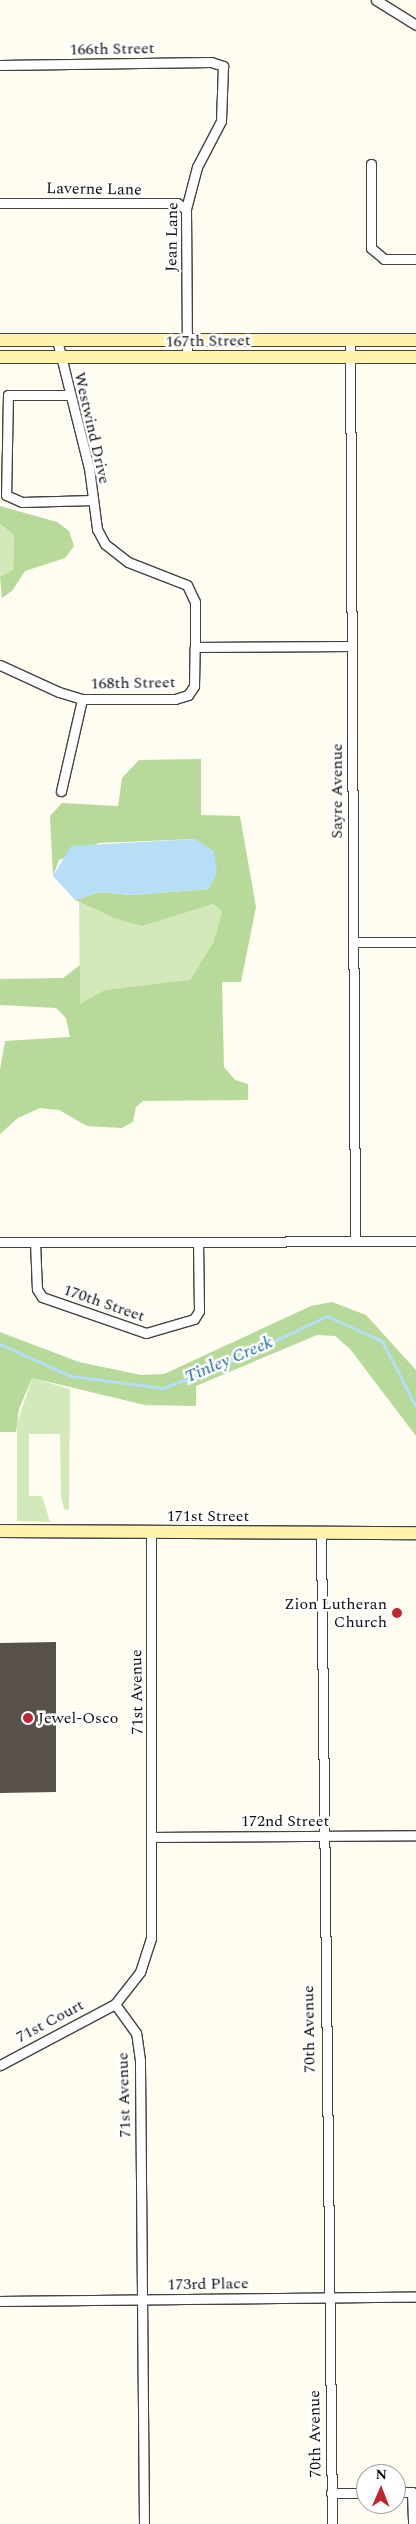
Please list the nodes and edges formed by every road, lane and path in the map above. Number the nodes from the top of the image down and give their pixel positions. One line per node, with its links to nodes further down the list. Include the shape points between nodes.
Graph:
1 (376, 0): 2 (street)
2 (416, 25)
3 (0, 65): 4 (street, 166th Street, via 211,62)
4 (223, 66): 7 (street, Jean Lane, via 222,121 197,167)
5 (371, 164): 8 (street, via 371,248 376,256)
6 (0, 203): 7 (street, Laverne Lane, via 177,203)
7 (186, 208): 13 (street, Jean Lane)
8 (416, 259)
9 (0, 340): 10 (main road, 167th Street)
10 (57, 340): 13 (main road, 167th Street); 18 (street, Westwind Drive)
11 (416, 340): 12 (main road, 167th Street)
12 (350, 341): 13 (main road, 167th Street); 14 (street, Sayre Avenue)
13 (188, 343): 16 (street, Jean Lane)
14 (350, 356): 16 (main road, 167th Street); 17 (main road, 167th Street); 21 (street, Sayre Avenue)
15 (0, 357): 18 (main road, 167th Street)
16 (187, 357): 18 (main road, 167th Street)
17 (416, 357)
18 (61, 358): 19 (street, Westwind Drive)
19 (68, 395): 20 (street, Westwind Drive, via 89,468); 20 (street, via 8,395 6,495 22,502)
20 (93, 500): 22 (street, Westwind Drive, via 97,529 114,553 187,585 194,602)
21 (351, 646): 22 (street); 26 (street, Sayre Avenue)
22 (195, 647): 24 (street, 168th Street, via 194,686 183,697)
23 (0, 665): 24 (street, 168th Street, via 59,692)
24 (82, 698): 25 (street)
25 (61, 791)
26 (353, 942): 27 (street); 28 (street, Sayre Avenue)
27 (416, 942)
28 (355, 1241): 29 (street); 32 (street)
29 (416, 1241)
30 (0, 1242): 31 (street)
31 (35, 1242): 32 (street); 32 (street, 170th Street, via 37,1289 42,1297 146,1333 194,1319 200,1311)
32 (198, 1242)
33 (0, 1531): 34 (main road, 171st Street)
34 (151, 1532): 35 (main road, 171st Street); 39 (street, 71st Avenue)
35 (320, 1533): 36 (main road, 171st Street); 37 (street, 70th Avenue)
36 (416, 1533)
37 (322, 1835): 38 (street, 172nd Street); 39 (street, 172nd Street); 43 (street, 70th Avenue)
38 (416, 1835)
39 (154, 1836): 40 (street, 71st Avenue, via 152,1938 140,1972)
40 (115, 2004): 41 (street, 71st Court); 44 (street, 71st Avenue, via 136,2033 140,2060)
41 (0, 2065)
42 (416, 2297): 43 (street, 173rd Place)
43 (326, 2298): 44 (street, 173rd Place); 47 (street, 70th Avenue)
44 (143, 2300): 45 (street, 173rd Place); 49 (street, 71st Avenue)
45 (0, 2301)
46 (406, 2492): 51 (street, via 412,2492)
47 (331, 2493): 48 (street); 50 (street, 70th Avenue)
48 (356, 2493)
49 (144, 2524)
50 (332, 2524)
51 (413, 2524)

